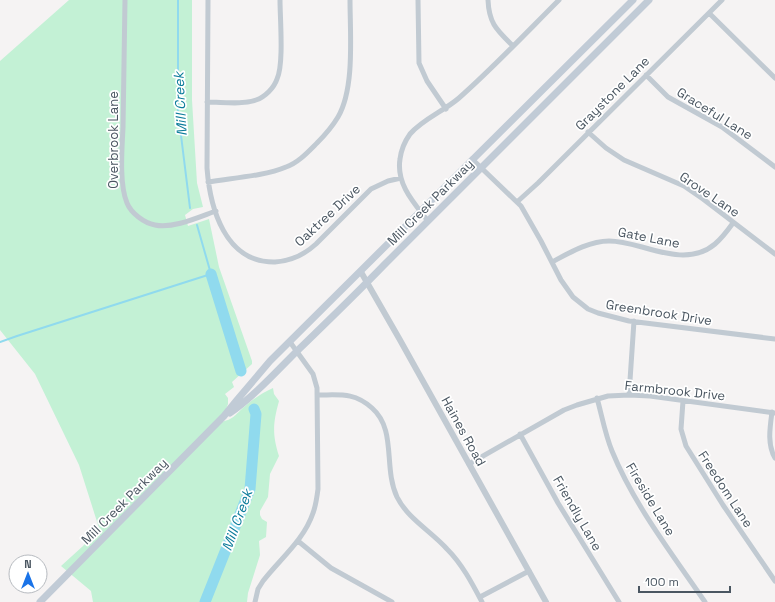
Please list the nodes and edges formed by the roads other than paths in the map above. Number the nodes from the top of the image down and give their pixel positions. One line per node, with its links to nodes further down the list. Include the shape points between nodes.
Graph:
1 (125, 0): 24 (street, Overbrook Lane, via 122,153 126,202 134,213 154,225 162,226)
2 (208, 0): 15 (street, Oaktree Drive)
3 (280, 0): 15 (street, via 280,63 277,80 272,88 262,97 250,102)
4 (350, 0): 22 (street, via 349,82 343,107 328,132 290,166)
5 (418, 0): 16 (street, via 419,63 427,81)
6 (488, 0): 12 (street, via 493,25)
7 (559, 0): 12 (street)
8 (633, 0): 18 (main road, Mill Creek Parkway)
9 (649, 0): 20 (main road, Mill Creek Parkway)
10 (722, 0): 11 (street, Graystone Lane)
11 (709, 13): 13 (street, Graystone Lane); 14 (street)
12 (513, 46): 16 (street)
13 (646, 75): 17 (street, Graystone Lane); 19 (street, Graceful Lane, via 668,97 722,127)
14 (775, 78)
15 (207, 102): 22 (street, Oaktree Drive)
16 (446, 108): 21 (street, via 410,134 400,159)
17 (588, 132): 23 (street, Graystone Lane); 27 (street, Grove Lane, via 619,157 684,186)
18 (472, 159): 20 (street, Greenbrook Drive); 25 (main road, Mill Creek Parkway)
19 (775, 167)
20 (481, 168): 23 (street, Greenbrook Drive); 26 (main road, Mill Creek Parkway)
21 (401, 178): 24 (street, Oaktree Drive, via 371,189 307,252 287,261 265,261 244,253 230,241 222,229); 25 (street, via 406,192)
22 (208, 182): 24 (street, Oaktree Drive)
23 (517, 202): 29 (street, Greenbrook Drive, via 531,222)
24 (216, 211)
25 (420, 211): 26 (street); 30 (main road, Mill Creek Parkway)
26 (428, 221): 31 (main road, Mill Creek Parkway)
27 (733, 223): 28 (street, Grove Lane); 29 (street, Gate Lane, via 710,248 691,255 676,255 608,241 575,250)
28 (775, 254)
29 (552, 262): 32 (street, Greenbrook Drive, via 566,288 584,306 611,317)
30 (360, 272): 31 (street, Haines Road); 34 (main road, Mill Creek Parkway)
31 (366, 283): 35 (main road, Mill Creek Parkway); 44 (street, Haines Road)
32 (634, 321): 33 (street, Greenbrook Drive); 37 (street)
33 (775, 339)
34 (290, 342): 35 (street); 41 (main road, Mill Creek Parkway, via 270,361)
35 (297, 352): 36 (street, via 314,374); 41 (main road, Mill Creek Parkway, via 240,405)
36 (318, 395): 45 (street, via 318,489 309,524); 48 (street, via 347,395 358,398 378,415 386,431 390,478 398,497 408,514 455,558)
37 (630, 395): 38 (street, Farmbrook Drive); 39 (street, Farmbrook Drive)
38 (597, 398): 42 (street, Farmbrook Drive, via 564,410); 54 (street, Fireside Lane, via 612,451 631,489)
39 (683, 401): 40 (street, Farmbrook Drive); 47 (street, Freedom Lane, via 681,429 686,446)
40 (773, 413): 43 (street, via 770,434 771,450)
41 (224, 416): 49 (main road, Mill Creek Parkway)
42 (520, 434): 44 (street, Farmbrook Drive); 53 (street, Friendly Lane, via 558,503)
43 (775, 458)
44 (469, 464): 46 (street, Haines Road)
45 (298, 541): 50 (street, via 263,581); 51 (street, via 331,568)
46 (529, 571): 48 (street); 52 (street, Haines Road)
47 (775, 581)
48 (481, 600)
49 (40, 602)
50 (255, 602)
51 (392, 602)
52 (546, 602)
53 (619, 602)
54 (705, 602)

